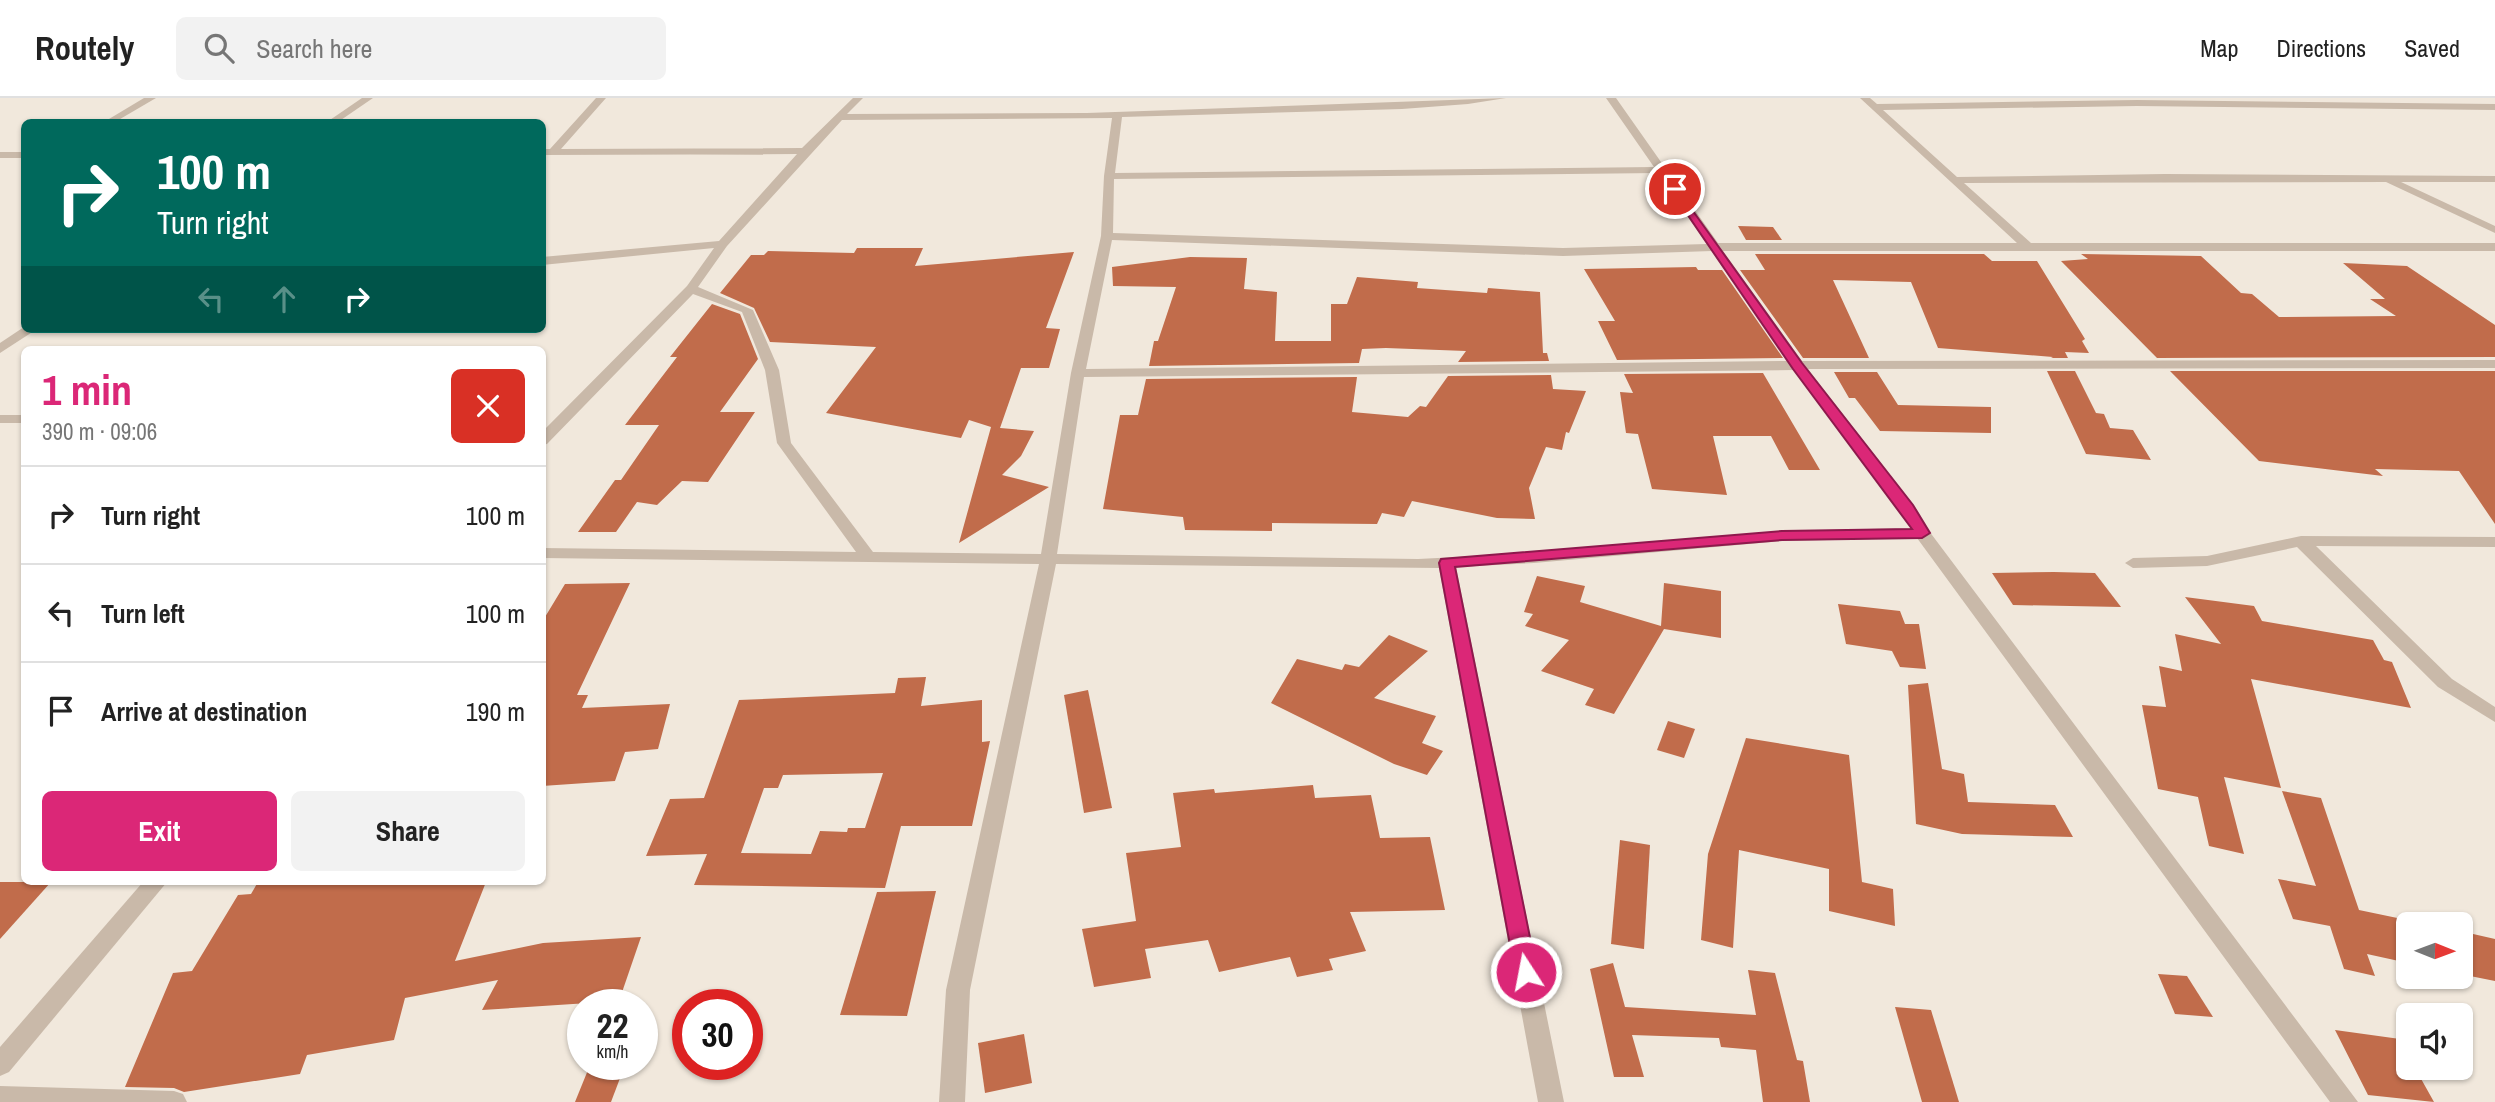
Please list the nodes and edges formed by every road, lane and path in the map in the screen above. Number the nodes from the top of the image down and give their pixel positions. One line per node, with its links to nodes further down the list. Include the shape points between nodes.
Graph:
1 (151, 98): 13 (street)
2 (368, 98): 14 (street)
3 (601, 98): 16 (street)
4 (858, 98): 12 (street)
5 (1501, 98): 11 (street, via 1410,106)
6 (1611, 98): 19 (street)
7 (1865, 98): 9 (street)
8 (2133, 101): 9 (street); 10 (street)
9 (1875, 107): 22 (street)
10 (2495, 107)
11 (1117, 115): 12 (street); 20 (street)
12 (841, 117): 15 (street)
13 (114, 119)
14 (336, 119)
15 (804, 151): 16 (street); 26 (street)
16 (548, 152)
17 (0, 155): 18 (street)
18 (21, 155)
19 (1661, 170): 20 (street); 27 (street)
20 (1109, 176): 25 (street)
21 (2385, 178): 22 (street); 23 (street); 24 (street)
22 (1957, 180): 28 (street)
23 (2495, 180)
24 (2495, 230)
25 (1107, 236): 27 (street, via 1563,252); 36 (street)
26 (723, 244): 30 (street); 31 (street)
27 (1717, 247): 28 (street); 35 (street)
28 (2028, 247): 29 (street)
29 (2495, 247)
30 (546, 261)
31 (691, 289): 38 (street); 46 (street, via 747,310 772,370 784,443)
32 (24, 333): 33 (street)
33 (0, 349)
34 (2495, 364): 35 (street)
35 (1798, 366): 36 (street); 42 (street, via 1908,508)
36 (1077, 373): 47 (street)
37 (546, 417): 38 (street)
38 (566, 417): 41 (street)
39 (0, 419): 40 (street)
40 (21, 419)
41 (546, 437)
42 (1922, 533): 48 (street, via 1782,536); 57 (street)
43 (2301, 541): 44 (street); 49 (street, via 2207,561); 50 (street, via 2445,683)
44 (2495, 542)
45 (546, 553): 46 (street)
46 (870, 559): 47 (street)
47 (1048, 560): 48 (street); 55 (street, via 958,990)
48 (1447, 563): 56 (street)
49 (2133, 563)
50 (2495, 716)
51 (153, 885): 52 (street)
52 (0, 1065)
53 (0, 1097): 54 (street)
54 (174, 1102)
55 (952, 1102)
56 (1551, 1102)
57 (2345, 1102)

